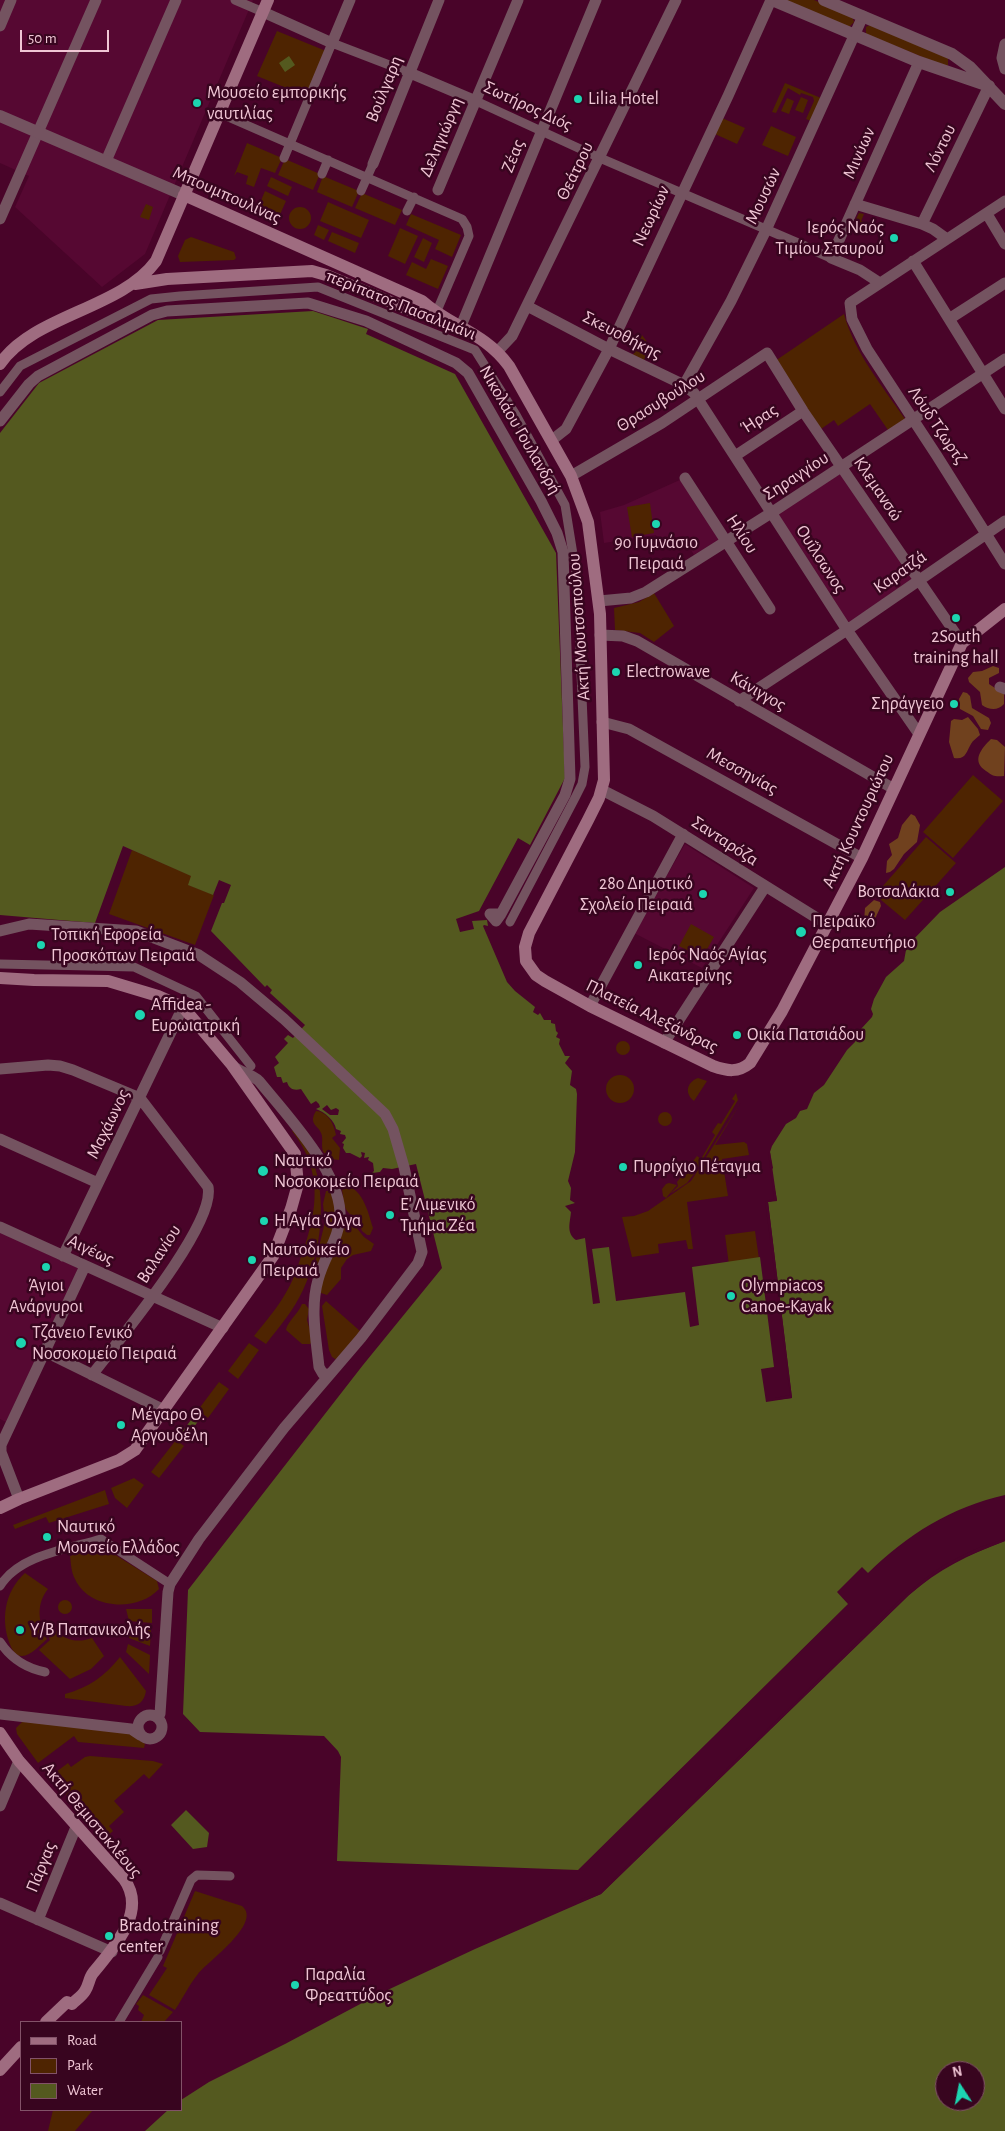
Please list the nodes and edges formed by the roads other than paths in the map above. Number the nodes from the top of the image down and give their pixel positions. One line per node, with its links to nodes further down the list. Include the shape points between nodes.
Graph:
1 (11, 0): 15 (street)
2 (96, 0): 27 (street)
3 (176, 0): 33 (street)
4 (235, 0): 13 (street, Σωτήρος Διός)
5 (268, 0): 13 (main road)
6 (350, 0): 17 (street)
7 (439, 0): 21 (street, Βούλγαρη)
8 (518, 0): 23 (street, Δεληγιώργη)
9 (596, 0): 28 (street, Ζέας)
10 (676, 0): 31 (street, Θεάτρου)
11 (772, 0): 16 (street); 39 (street, Νεωρίων)
12 (824, 0): 14 (street)
13 (263, 12): 17 (street, Σωτήρος Διός); 25 (main road)
14 (862, 16): 16 (street, Μουσών); 22 (street, via 952,54)
15 (0, 26)
16 (853, 34): 19 (street); 49 (street, Μουσών)
17 (332, 43): 21 (street, Σωτήρος Διός); 29 (street)
18 (1005, 44): 20 (street, via 1002,58)
19 (919, 62): 22 (street); 43 (street, Μινύων)
20 (1005, 69)
21 (410, 73): 23 (street, Σωτήρος Διός); 34 (street, Βούλγαρη)
22 (989, 86): 24 (street); 48 (street, Λόντου)
23 (476, 101): 28 (street, Σωτήρος Διός); 37 (street, Δεληγιώργη)
24 (1005, 104)
25 (219, 113): 29 (street); 40 (main road)
26 (0, 116): 27 (street, Μπουμπουλίνας)
27 (38, 132): 33 (street, Μπουμπουλίνας); 47 (street)
28 (542, 132): 31 (street, Σωτήρος Διός); 62 (street, Ζέας)
29 (290, 144): 30 (street); 32 (street)
30 (284, 158)
31 (600, 158): 39 (street, Σωτήρος Διός); 59 (street, Θεάτρου)
32 (328, 160): 35 (street); 36 (street)
33 (106, 161): 40 (street, Μπουμπουλίνας)
34 (373, 164): 36 (street, Βούλγαρη)
35 (322, 174)
36 (367, 177): 38 (street, Βούλγαρη); 41 (street)
37 (438, 190): 44 (street, Δεληγιώργη)
38 (361, 191)
39 (681, 194): 49 (street, Σωτήρος Διός); 63 (street, Νεωρίων)
40 (184, 195): 58 (main road, via 156,261 148,272); 60 (main road, Μπουμπουλίνας, via 422,301)
41 (414, 197): 44 (street); 45 (street)
42 (1005, 201): 46 (street)
43 (855, 204): 48 (street); 54 (street, Μινύων)
44 (431, 205): 60 (street, via 458,216 468,227 468,236 454,263)
45 (407, 211)
46 (987, 214): 50 (street); 51 (street)
47 (0, 219)
48 (922, 224): 50 (street)
49 (766, 230): 52 (street, Σωτήρος Διός); 69 (street, Μουσών)
50 (947, 239): 55 (street)
51 (1005, 244)
52 (805, 246)
53 (816, 252): 54 (street)
54 (831, 258): 56 (street)
55 (913, 261): 56 (street); 61 (street)
56 (880, 283): 74 (street, Λόυδ Τζωρτζ, via 850,302 850,314 857,332)
57 (1005, 283): 61 (street)
58 (126, 287): 60 (main road, via 167,279 312,271 417,313); 66 (main road, via 26,338)
59 (527, 306): 63 (street, Σκευοθήκης); 64 (street, Θεάτρου, via 512,336)
60 (436, 313): 62 (main road, Ακτή Μουτσοπούλου)
61 (949, 319): 68 (street)
62 (462, 326): 64 (main road, Ακτή Μουτσοπούλου)
63 (609, 349): 69 (street, Σκευοθήκης); 76 (street, Νεωρίων, via 566,429)
64 (497, 352): 76 (main road, Ακτή Μουτσοπούλου, via 513,372)
65 (767, 353): 71 (street, Θρασυβούλου); 73 (street, Κλεμανσώ)
66 (1, 359)
67 (1005, 359): 68 (street, Σηραγγίου)
68 (983, 373): 72 (street); 74 (street, Σηραγγίου)
69 (684, 385): 71 (street, Σκευοθήκης)
70 (0, 392): 102 (street, περίπατος Πασαλιμάνι, via 20,366 151,298 318,287 475,350 516,415 565,504 577,579 585,767 582,784)
71 (699, 399): 77 (street, Ουΐλσωνος); 79 (street, Θρασυβούλου)
72 (1005, 409)
73 (803, 411): 77 (street, Ήρας); 78 (street, Κλεμανσώ)
74 (913, 420): 78 (street, Σηραγγίου); 83 (street, Λόυδ Τζωρτζ)
75 (0, 421): 101 (street, Νικολάου Γουλανδρή, via 38,376 152,316 175,310 314,304 370,322 463,368 541,501 563,552 570,779 565,795)
76 (552, 440): 79 (main road, Ακτή Μουτσοπούλου)
77 (735, 456): 81 (street, Ουΐλσωνος)
78 (842, 467): 81 (street, Σηραγγίου); 86 (street, Κλεμανσώ)
79 (571, 476): 87 (main road, Ακτή Μουτσοπούλου, via 588,522)
80 (685, 478): 84 (street, Ηλίου)
81 (771, 514): 84 (street, Σηραγγίου); 90 (street, Ουΐλσωνος)
82 (1005, 521): 83 (street, Καρατζά)
83 (986, 534): 85 (street, Λόυδ Τζωρτζ); 86 (street, Καρατζά)
84 (726, 542): 87 (street, Σηραγγίου, via 637,596); 89 (street, Ηλίου)
85 (1005, 564)
86 (919, 580): 90 (street, Καρατζά); 92 (street, Κλεμανσώ)
87 (598, 601): 91 (main road, Ακτή Μουτσοπούλου)
88 (1005, 609): 92 (main road, Ακτή Κουντουριώτου)
89 (770, 610)
90 (847, 630): 93 (street, Καρατζά); 95 (street, Ουΐλσωνος)
91 (600, 635): 93 (street, Κάνιγγος, via 623,636 637,641); 94 (main road, Ακτή Μουτσοπούλου)
92 (962, 643): 95 (main road, Ακτή Κουντουριώτου)
93 (739, 701): 96 (street, Κάνιγγος)
94 (602, 722): 97 (main road, Ακτή Μουτσοπούλου); 99 (street, Μεσσηνίας, via 630,728)
95 (919, 734): 96 (main road, Ακτή Κουντουριώτου)
96 (894, 789): 99 (main road, Ακτή Κουντουριώτου)
97 (602, 790): 98 (street, Σανταρόζα); 106 (main road, Ακτή Μουτσοπούλου, via 526,940 526,961)
98 (683, 834): 100 (street, Σανταρόζα); 108 (street)
99 (862, 858): 103 (main road, Ακτή Κουντουριώτου)
100 (765, 887): 103 (street, Σανταρόζα); 110 (street)
101 (501, 914)
102 (510, 922)
103 (828, 925): 111 (main road, Ακτή Κουντουριώτου)
104 (0, 931): 124 (street, via 29,924 136,931 199,955 266,1003 385,1114 394,1129 405,1171 421,1257)
105 (0, 964): 113 (street, via 134,967 196,996)
106 (536, 975): 108 (main road, Πλατεία Αλεξάνδρας)
107 (0, 978): 109 (main road, via 108,980)
108 (590, 1006): 110 (main road, Πλατεία Αλεξάνδρας)
109 (183, 1007): 112 (main road); 115 (street, Μαχάωνος)
110 (664, 1043): 111 (main road, Πλατεία Αλεξάνδρας, via 728,1071 745,1067)
111 (754, 1059)
112 (232, 1065): 122 (main road, via 295,1154 298,1179 291,1209 273,1256); 124 (street, via 259,1081 334,1184 340,1213 337,1234 315,1289 319,1367 323,1374)
113 (251, 1066)
114 (0, 1069): 115 (street, via 60,1066)
115 (140, 1098): 117 (street, Μαχάωνος); 121 (street, Βαλανίου, via 209,1192 191,1242)
116 (0, 1138): 117 (street)
117 (98, 1183): 119 (street, Μαχάωνος)
118 (0, 1227): 119 (street, Αιγέως)
119 (64, 1256): 120 (street, Αιγέως)
120 (85, 1266): 121 (street, Αιγέως); 123 (street)
121 (152, 1297): 122 (street, Αιγέως); 125 (street, Βαλανίου)
122 (223, 1328): 126 (main road)
123 (46, 1352): 125 (street); 127 (street)
124 (330, 1374): 130 (street, via 199,1539)
125 (92, 1375): 126 (street)
126 (164, 1410): 128 (main road, via 135,1450 126,1457)
127 (3, 1430): 128 (street, via 1,1452)
128 (19, 1499): 129 (main road)
129 (0, 1508)
130 (170, 1584): 131 (street, via 101,1539 21,1564); 136 (street)
131 (0, 1586)
132 (0, 1642): 133 (street, via 21,1664)
133 (45, 1672)
134 (0, 1708): 137 (street, via 125,1725)
135 (0, 1714): 139 (street, via 131,1730)
136 (160, 1714)
137 (139, 1722): 139 (street); 139 (street, via 146,1716 153,1716 158,1718 161,1727 156,1737)
138 (0, 1733): 140 (main road, Ακτή Θεμιστοκλέους)
139 (140, 1735)
140 (19, 1761): 141 (street); 142 (main road, Ακτή Θεμιστοκλέους)
141 (0, 1806)
142 (76, 1827): 145 (street, Πάργας); 146 (main road, Ακτή Θεμιστοκλέους, via 130,1888 134,1901)
143 (230, 1876): 148 (street, via 197,1875 190,1880 159,1954)
144 (0, 1903): 145 (street)
145 (38, 1920): 146 (street)
146 (112, 1952): 147 (main road, Ακτή Θεμιστοκλέους, via 92,1976 85,1991)
147 (47, 2021)
148 (120, 2021)
149 (20, 2048): 150 (main road)
150 (2, 2063)

